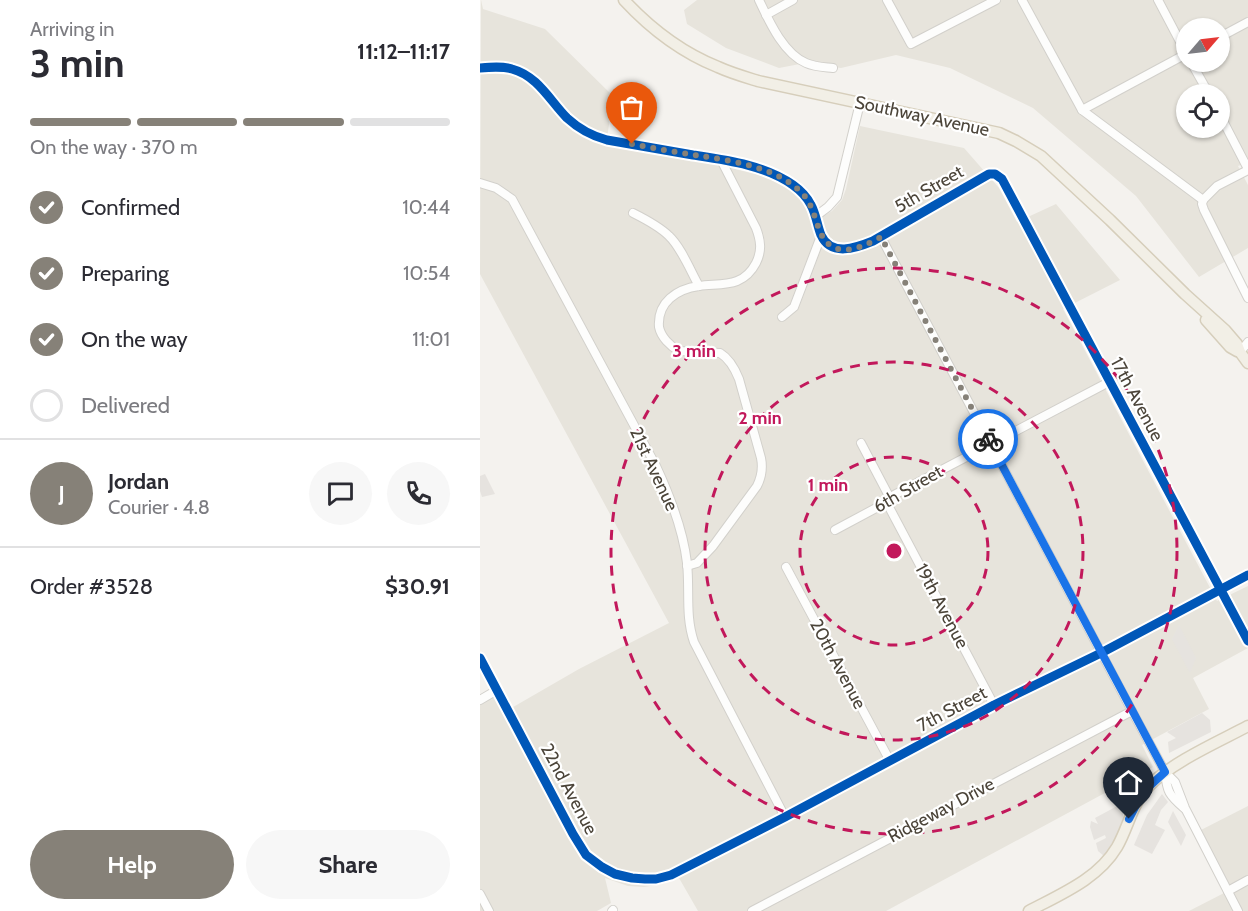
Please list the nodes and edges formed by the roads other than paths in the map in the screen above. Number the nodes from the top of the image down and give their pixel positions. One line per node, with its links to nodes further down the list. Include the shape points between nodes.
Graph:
1 (624, 0): 15 (main road, Southway Avenue, via 669,40 717,67 758,81)
2 (759, 0): 8 (street)
3 (793, 0): 8 (street)
4 (888, 0): 5 (street, via 911,44)
5 (996, 0)
6 (1022, 0): 16 (street)
7 (1158, 0): 11 (street)
8 (766, 15): 14 (street, via 796,57 817,67)
9 (1248, 22): 10 (street)
10 (1230, 32)
11 (1176, 35)
12 (1176, 59): 16 (street)
13 (480, 68): 18 (street, via 503,67 524,73 565,116 593,136)
14 (833, 68)
15 (860, 103): 24 (street, via 837,197); 31 (main road, Southway Avenue, via 999,133 1041,156)
16 (1082, 110): 22 (street)
17 (1230, 134): 19 (street)
18 (721, 160): 24 (street, via 773,173 792,184 806,197); 27 (street, via 760,237 760,253 750,273 738,281)
19 (1248, 169): 22 (street, via 1217,186)
20 (995, 174): 26 (street, 5th Street, via 988,174); 33 (street, 17th Avenue, via 1002,179)
21 (480, 183): 38 (street, 21st Avenue, via 512,199 656,466 675,512)
22 (1203, 200): 28 (street, via 1204,210)
23 (633, 213): 27 (street, via 669,235)
24 (816, 216): 25 (street)
25 (821, 236): 26 (street, 5th Street, via 840,250); 29 (street, via 794,307)
26 (881, 237): 35 (street)
27 (699, 286): 38 (street, via 667,299 660,315 661,334 679,351 720,352 734,368 763,466 757,486 713,546)
28 (1248, 298)
29 (783, 317)
30 (1248, 342): 31 (street)
31 (1240, 352): 32 (main road, Southway Avenue)
32 (1248, 363)
33 (1109, 382): 35 (street, 6th Street); 41 (street, 17th Avenue)
34 (861, 444): 36 (street, 19th Avenue)
35 (991, 444): 36 (street, 6th Street); 43 (street)
36 (891, 500): 37 (street, 6th Street); 47 (street, 19th Avenue, via 889,507)
37 (836, 530)
38 (687, 566): 52 (street, 21st Avenue, via 694,642)
39 (786, 567): 50 (street, 20th Avenue)
40 (1248, 575): 41 (street, 7th Street)
41 (1220, 590): 42 (street, 17th Avenue); 43 (street, 7th Street)
42 (1248, 641)
43 (1101, 653): 47 (street, 7th Street); 48 (street)
44 (480, 658): 45 (street, 22nd Avenue)
45 (497, 690): 46 (street); 53 (street, 22nd Avenue, via 586,855 615,874 632,878)
46 (480, 700)
47 (994, 705): 50 (street, 7th Street)
48 (1132, 711): 51 (street); 58 (street, Ridgeway Drive)
49 (1248, 726): 51 (main road)
50 (890, 760): 52 (street, 7th Street)
51 (1165, 772): 55 (street, via 1167,788 1185,808); 59 (main road, via 1140,798 1118,846 1105,863 1082,883)
52 (785, 817): 53 (street, 7th Street)
53 (672, 875)
54 (1248, 880): 55 (street)
55 (1228, 891): 60 (street)
56 (480, 894): 57 (street)
57 (489, 911)
58 (752, 911)
59 (1029, 911)
60 (1238, 911)

